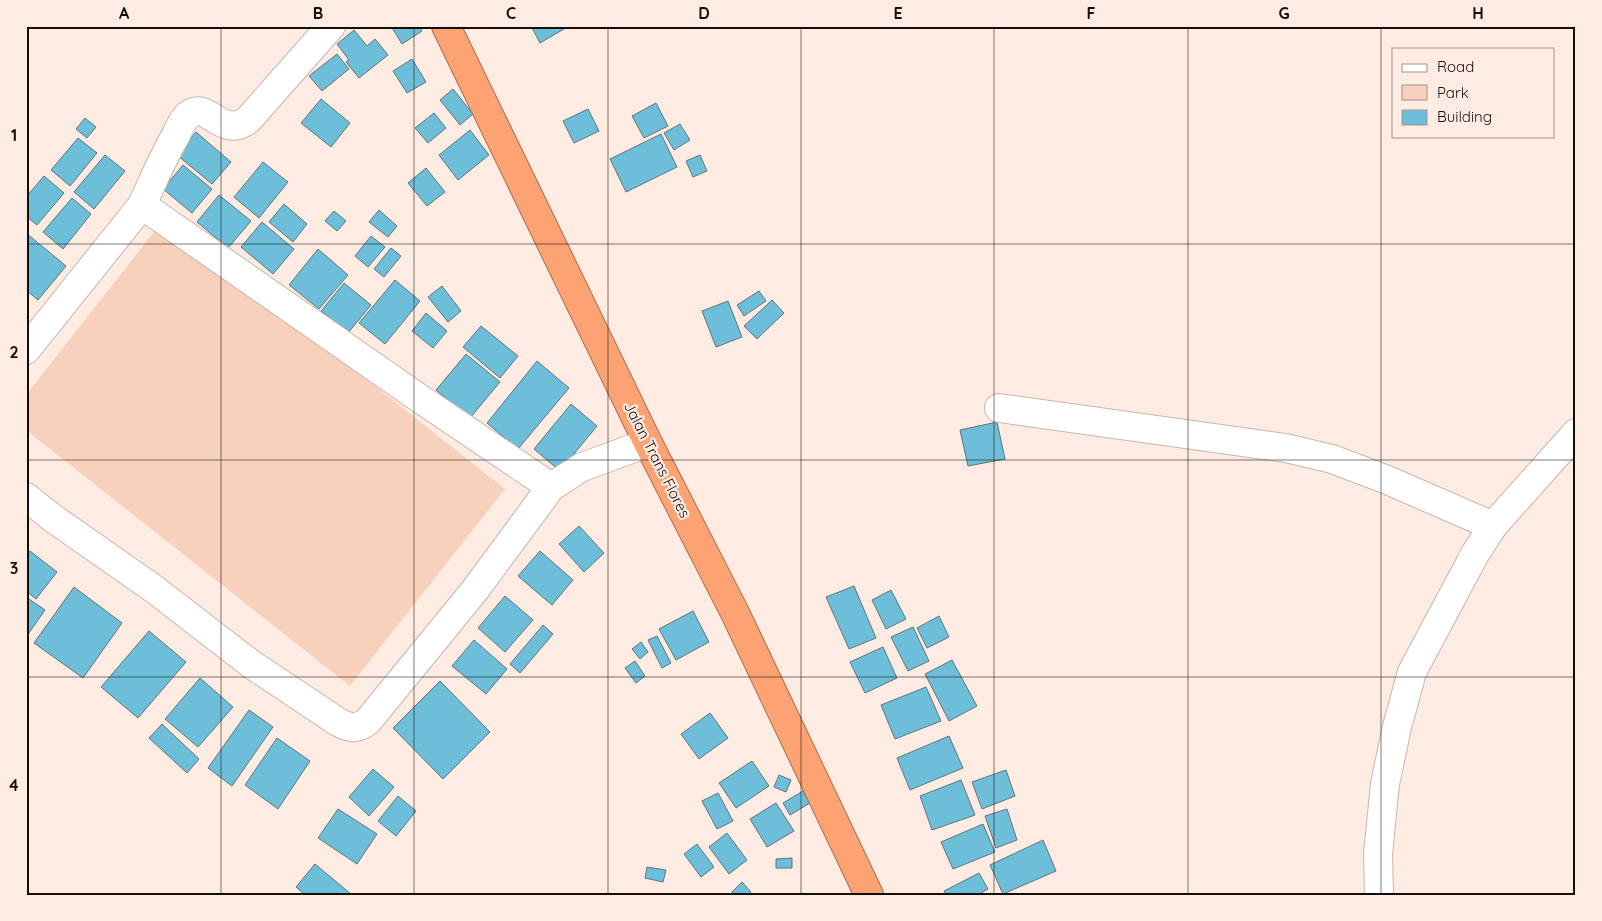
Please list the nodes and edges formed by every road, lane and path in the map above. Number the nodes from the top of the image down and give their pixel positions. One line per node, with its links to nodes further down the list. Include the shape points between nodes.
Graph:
1 (331, 26): 3 (street, via 242,125 228,126 204,112 189,115 166,151)
2 (446, 26): 7 (highway, Jalan Trans Flores)
3 (142, 205): 4 (street); 8 (street)
4 (26, 350)
5 (999, 408): 10 (street, via 1286,448 1332,459)
6 (1576, 433): 10 (street)
7 (648, 443): 8 (street, via 582,467); 11 (highway, Jalan Trans Flores, via 735,613)
8 (551, 487): 9 (street, via 475,590 368,721 355,728 338,722 250,664 154,589)
9 (26, 497)
10 (1493, 526): 12 (street, via 1474,554 1412,672 1385,784 1378,854)
11 (869, 895)
12 (1379, 895)

